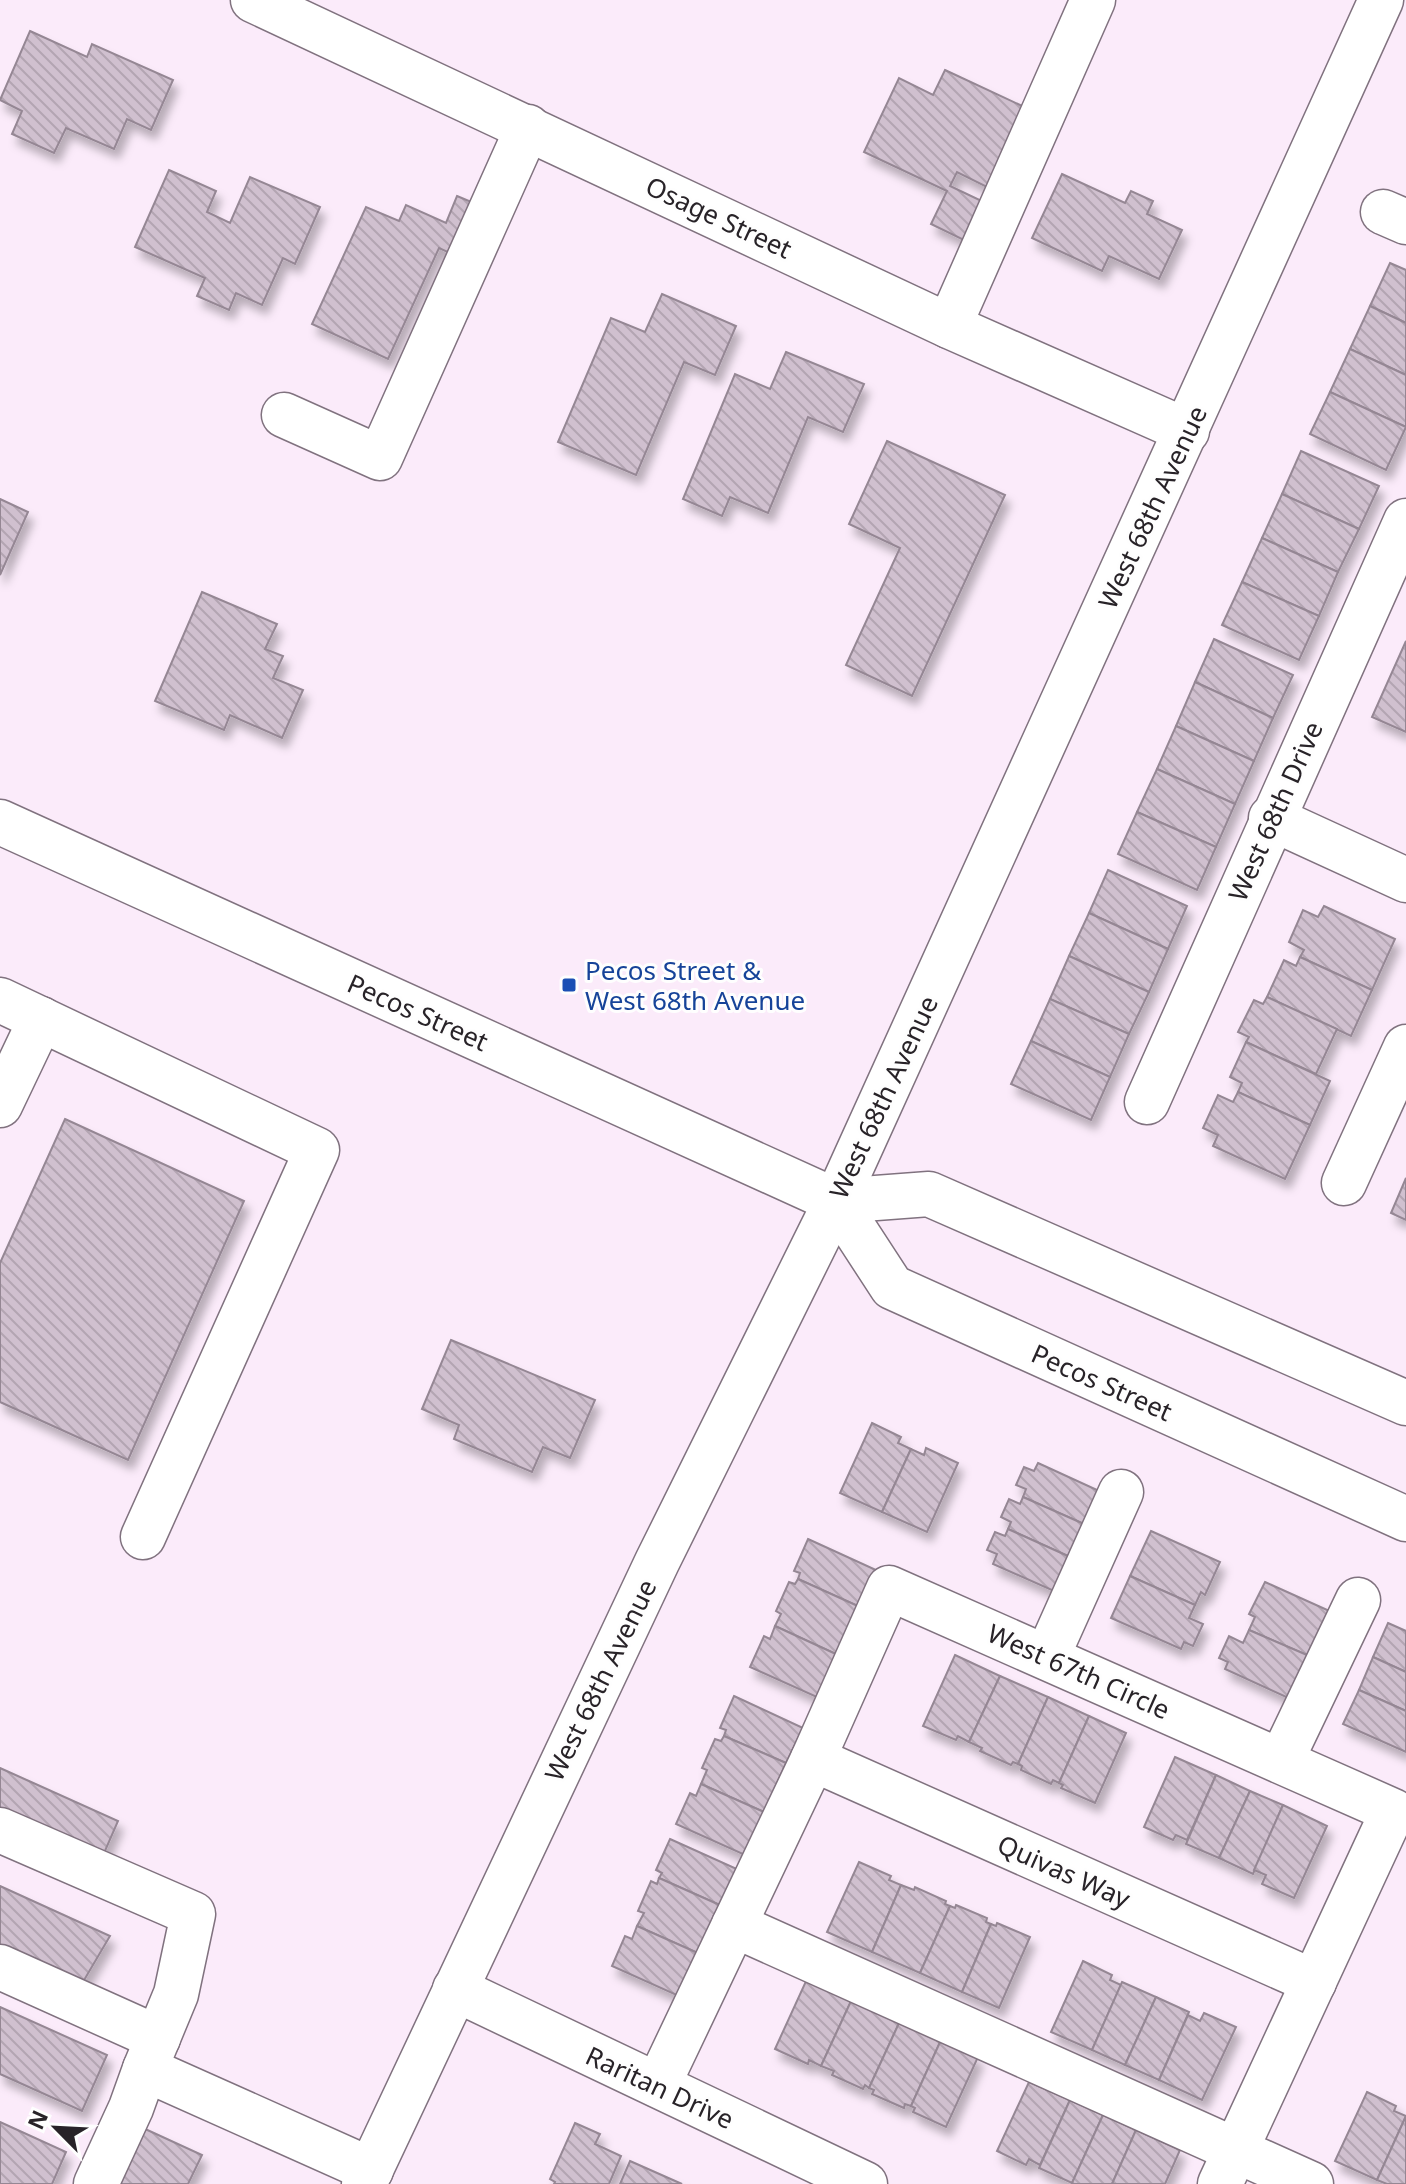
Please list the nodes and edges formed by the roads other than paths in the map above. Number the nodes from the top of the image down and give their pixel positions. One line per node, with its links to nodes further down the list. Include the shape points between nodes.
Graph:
1 (253, 0): 4 (street, Osage Street)
2 (1093, 0): 5 (street)
3 (1381, 0): 7 (street, West 68th Avenue)
4 (528, 127): 5 (street, Osage Street); 6 (street, via 380,458)
5 (949, 326): 7 (street, Osage Street)
6 (284, 415)
7 (1187, 431): 19 (street, West 68th Avenue)
8 (1406, 521): 9 (street, West 68th Drive)
9 (1395, 575): 10 (street, West 68th Drive)
10 (1271, 818): 12 (street); 16 (street, West 68th Drive)
11 (0, 822): 19 (street, Pecos Street)
12 (1406, 880)
13 (0, 1000): 14 (street)
14 (41, 1019): 17 (street); 23 (street, via 317,1150)
15 (1406, 1047): 18 (street)
16 (1147, 1102)
17 (0, 1105)
18 (1344, 1183)
19 (836, 1201): 20 (street, Pecos Street, via 929,1194); 22 (street, Pecos Street, via 892,1287); 33 (street, West 68th Avenue)
20 (1406, 1403)
21 (1121, 1492): 25 (street)
22 (1406, 1519)
23 (143, 1537)
24 (1358, 1600): 27 (street)
25 (1047, 1657): 26 (street, West 67th Circle, via 889,1588); 27 (street, West 67th Circle)
26 (813, 1759): 30 (street, West 67th Circle); 32 (street, Quivas Way)
27 (1281, 1761): 29 (street, West 67th Circle, via 1393,1811)
28 (0, 1830): 34 (street, via 193,1914 176,1994)
29 (1396, 1833): 32 (street, West 67th Circle)
30 (734, 1925): 35 (street, West 67th Circle); 36 (street)
31 (0, 1967): 34 (street)
32 (1314, 1982): 36 (street, West 67th Circle)
33 (455, 1989): 35 (street, Raritan Drive); 37 (street, West 68th Avenue)
34 (151, 2054): 37 (street); 38 (street)
35 (658, 2085): 39 (street, Raritan Drive)
36 (1228, 2167): 40 (street)
37 (368, 2177)
38 (96, 2184)
39 (865, 2184)
40 (1311, 2184)

